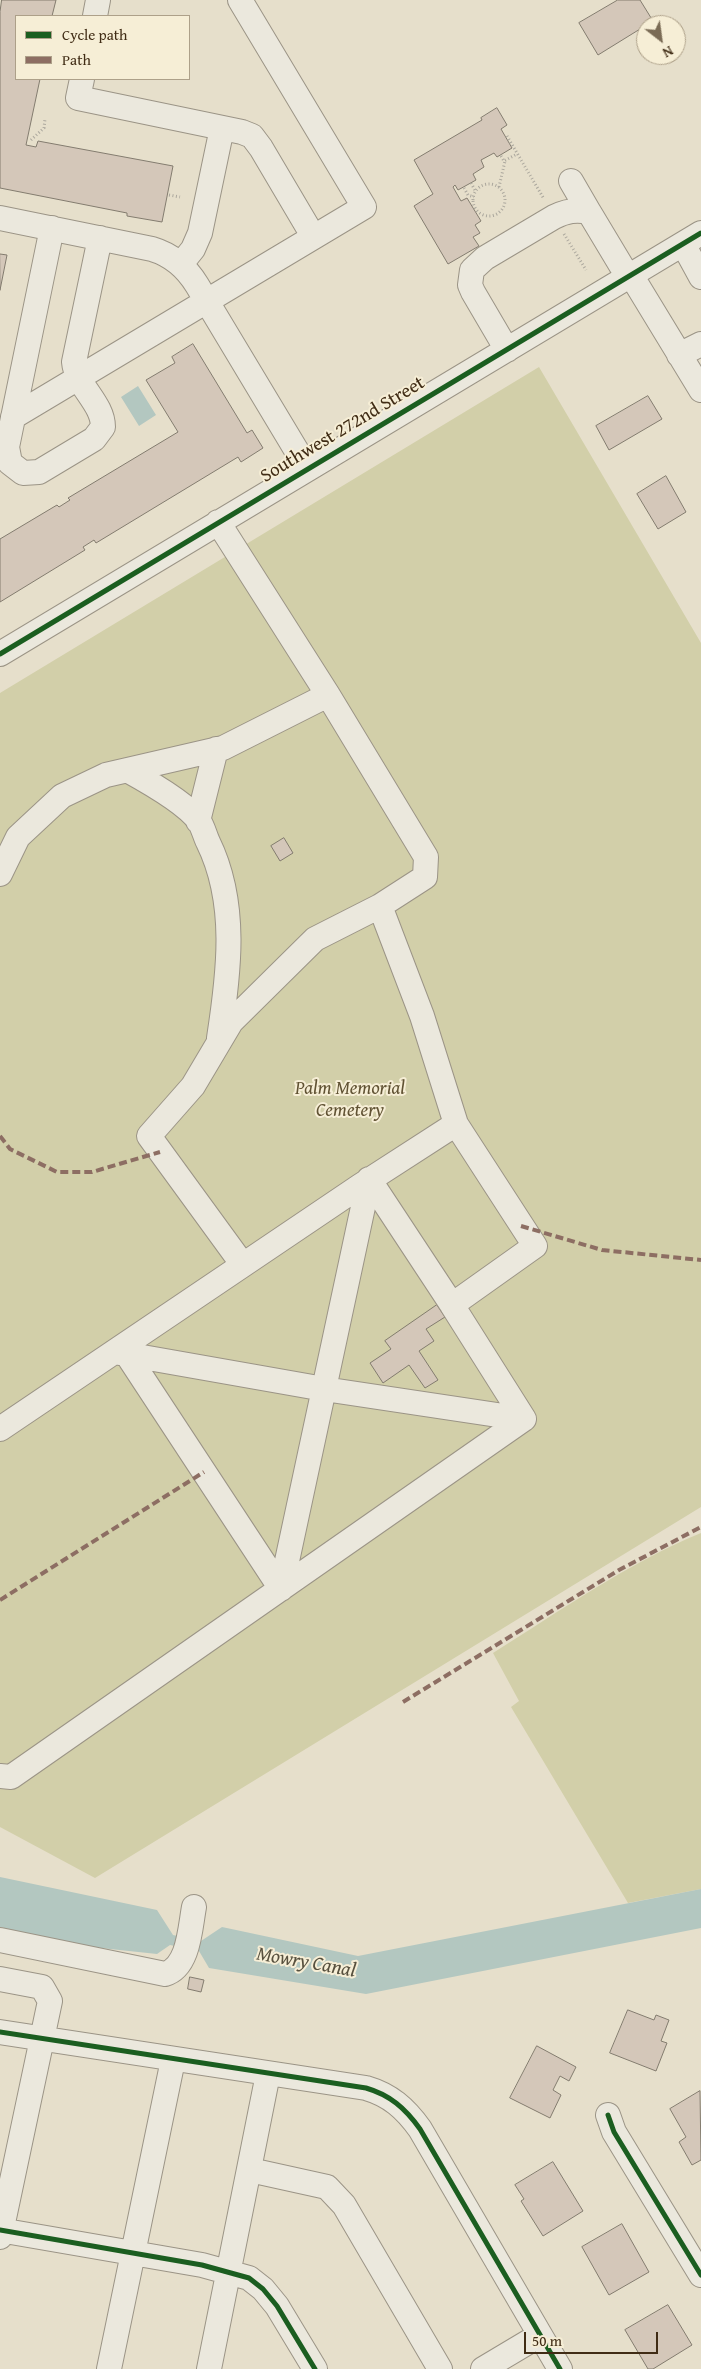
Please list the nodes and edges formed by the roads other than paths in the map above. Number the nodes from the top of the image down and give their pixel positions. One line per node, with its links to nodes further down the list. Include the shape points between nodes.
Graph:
1 (98, 0): 3 (street)
2 (240, 0): 10 (street, via 364,206)
3 (95, 15)
4 (82, 80): 5 (street, via 78,98)
5 (222, 128): 10 (street, via 247,133 257,141); 13 (street, via 200,233)
6 (570, 181): 7 (street)
7 (589, 212): 14 (street); 18 (street, via 572,210 554,217 485,258 472,270 470,285 473,292)
8 (0, 218): 9 (street)
9 (52, 228): 11 (street); 22 (street)
10 (313, 236): 16 (street)
11 (100, 238): 13 (street, via 159,251); 20 (street, via 74,362)
12 (692, 239): 14 (street, Southwest 272nd Street); 15 (street)
13 (181, 264): 16 (street)
14 (630, 276): 18 (street, Southwest 272nd Street); 19 (street)
15 (701, 277)
16 (206, 300): 20 (street); 23 (street)
17 (701, 344): 19 (street)
18 (507, 350): 23 (street, Southwest 272nd Street)
19 (679, 355): 21 (street)
20 (78, 377): 22 (street); 22 (street, via 100,414 103,428 94,439 39,472 23,473 10,463 7,447)
21 (701, 390)
22 (13, 417)
23 (307, 468): 24 (street, Southwest 272nd Street)
24 (218, 522): 25 (street, Southwest 272nd Street); 26 (street)
25 (0, 654)
26 (328, 695): 27 (street); 31 (street, via 426,857 425,877)
27 (216, 750): 28 (street); 29 (street)
28 (127, 770): 29 (street, via 161,789); 30 (street, via 62,796 18,837)
29 (198, 821): 32 (street, via 219,863 229,925 226,987)
30 (0, 874)
31 (380, 906): 32 (street, via 315,939 231,1022); 33 (street, via 422,1016)
32 (218, 1044): 35 (street, via 193,1086 149,1136)
33 (456, 1124): 34 (street); 36 (street, via 535,1246)
34 (369, 1180): 35 (street); 36 (street); 38 (street)
35 (242, 1265): 37 (street)
36 (452, 1305): 39 (street)
37 (121, 1351): 38 (street); 40 (street); 41 (street)
38 (324, 1389): 39 (street); 41 (street)
39 (524, 1419): 41 (street)
40 (0, 1429)
41 (281, 1589): 42 (street, via 11,1777)
42 (0, 1776)
43 (194, 1907): 44 (street, via 181,1962 174,1971 165,1974)
44 (0, 1940)
45 (0, 1979): 47 (street, via 42,1987 50,2001)
46 (0, 2032): 47 (street)
47 (42, 2039): 48 (street); 52 (street)
48 (172, 2060): 49 (street); 53 (street)
49 (268, 2074): 51 (street); 56 (street, via 366,2088 402,2107 420,2129)
50 (608, 2115): 55 (street, via 614,2132)
51 (250, 2170): 54 (street); 60 (street, via 319,2184 334,2192)
52 (0, 2232): 53 (street)
53 (132, 2253): 54 (street); 57 (street)
54 (228, 2272): 58 (street); 59 (street, via 256,2282 270,2296)
55 (701, 2274)
56 (540, 2335): 61 (street); 62 (street)
57 (109, 2369)
58 (209, 2369)
59 (315, 2369)
60 (440, 2369)
61 (483, 2369)
62 (560, 2369)

